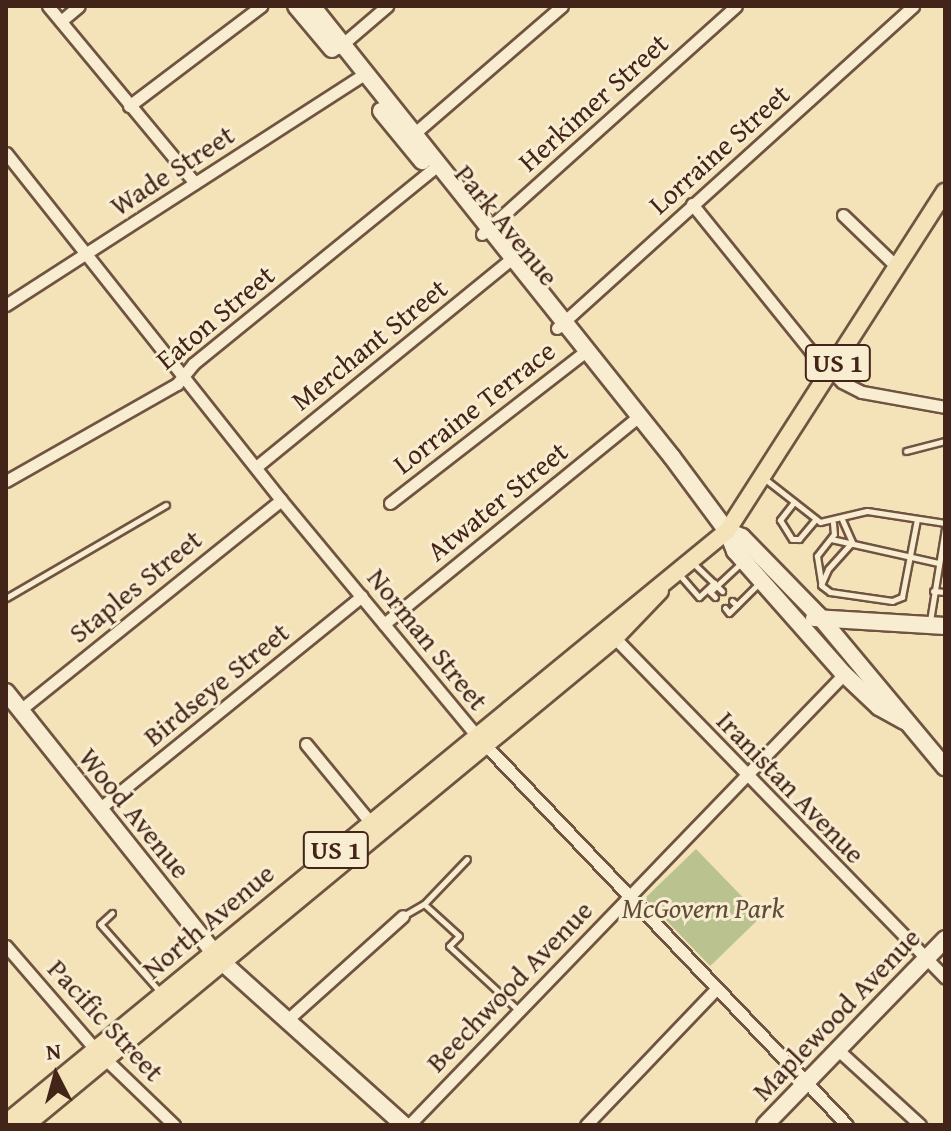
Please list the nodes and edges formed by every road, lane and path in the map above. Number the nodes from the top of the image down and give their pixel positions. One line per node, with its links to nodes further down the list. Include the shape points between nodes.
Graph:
1 (48, 6): 10 (street)
2 (79, 6): 10 (street)
3 (261, 6): 13 (street)
4 (296, 6): 11 (main road, Park Avenue)
5 (312, 6): 11 (main road, Park Avenue)
6 (387, 6): 11 (street)
7 (562, 6): 14 (street)
8 (736, 6): 21 (street, Herkimer Street)
9 (913, 6): 19 (street, Lorraine Street)
10 (61, 21): 13 (street)
11 (338, 48): 12 (main road, Park Avenue)
12 (360, 77): 14 (main road, Park Avenue); 17 (street, Wade Street)
13 (129, 106): 17 (street)
14 (410, 138): 16 (main road, Park Avenue)
15 (6, 153): 22 (street, Norman Street)
16 (434, 169): 21 (main road, Park Avenue); 29 (street, Eaton Street)
17 (195, 183): 22 (street, Wade Street)
18 (945, 192): 24 (main road, North Avenue / US 1)
19 (692, 204): 26 (street, Lorraine Street); 28 (street)
20 (843, 215): 24 (street)
21 (485, 231): 23 (main road, Park Avenue)
22 (88, 254): 25 (street, Wade Street); 29 (street, Norman Street)
23 (509, 260): 26 (main road, Park Avenue); 34 (street, Merchant Street)
24 (895, 265): 28 (main road, North Avenue / US 1)
25 (6, 305)
26 (560, 324): 27 (main road, Park Avenue)
27 (583, 353): 31 (main road, Park Avenue); 39 (street, Lorraine Terrace)
28 (832, 374): 30 (street, via 862,392); 35 (main road, North Avenue / US 1)
29 (183, 376): 34 (street, Norman Street); 36 (street, Eaton Street)
30 (945, 407)
31 (636, 418): 46 (main road, Park Avenue); 68 (street, Atwater Street)
32 (945, 441): 33 (lane)
33 (906, 451)
34 (256, 467): 37 (street, Norman Street)
35 (764, 478): 38 (lane); 46 (main road, North Avenue / US 1)
36 (6, 481)
37 (281, 500): 62 (street, Norman Street); 73 (street, Staples Street)
38 (794, 502): 42 (lane); 42 (lane, via 781,526 792,539 799,539)
39 (390, 503)
40 (166, 505): 64 (lane)
41 (917, 519): 43 (lane, via 867,511); 45 (lane); 49 (lane)
42 (815, 520): 44 (lane)
43 (842, 520): 44 (lane); 48 (lane)
44 (833, 523): 47 (lane)
45 (945, 526): 52 (lane)
46 (727, 531): 50 (main road, North Avenue / US 1); 51 (main road, Park Avenue); 66 (main road, Park Avenue, via 742,537)
47 (831, 539): 48 (lane); 58 (lane, via 817,556)
48 (852, 542): 49 (lane); 58 (lane)
49 (909, 556): 52 (lane); 58 (lane, via 902,597 897,599 830,592)
50 (692, 561): 53 (main road, North Avenue / US 1); 56 (lane)
51 (744, 561): 54 (lane); 55 (main road, Park Avenue)
52 (938, 563): 60 (lane)
53 (672, 576): 56 (lane, via 699,597); 70 (main road, North Avenue / US 1)
54 (725, 578): 56 (lane); 57 (lane)
55 (762, 580): 65 (lane, via 729,613); 67 (main road, Park Avenue)
56 (715, 584): 59 (lane); 63 (lane, via 710,592)
57 (730, 584)
58 (821, 585)
59 (722, 591)
60 (933, 591): 61 (lane); 69 (lane)
61 (945, 592)
62 (362, 596): 68 (street, Norman Street); 79 (street, Birdseye Street)
63 (715, 597)
64 (6, 598)
65 (725, 608)
66 (819, 616): 67 (main road); 69 (main road); 74 (main road, Park Avenue)
67 (801, 621): 71 (main road, Park Avenue)
68 (384, 624): 75 (street, Norman Street)
69 (937, 625)
70 (610, 633): 75 (main road, North Avenue / US 1); 78 (street, Iranistan Avenue)
71 (844, 674): 74 (main road, Park Avenue, via 879,707); 78 (street, Beechwood Avenue)
72 (6, 692): 73 (main road, Wood Avenue)
73 (20, 710): 79 (main road, Wood Avenue)
74 (904, 721): 77 (main road, Park Avenue)
75 (480, 740): 80 (main road, North Avenue / US 1); 82 (street, Norman Street); 88 (main road, North Avenue / US 1)
76 (306, 744): 80 (street)
77 (945, 767)
78 (746, 776): 82 (street, Beechwood Avenue); 89 (street, Iranistan Avenue)
79 (99, 809): 88 (main road, Wood Avenue)
80 (370, 822): 88 (main road, North Avenue / US 1)
81 (467, 859): 83 (lane)
82 (628, 898): 91 (street, Norman Street); 93 (street, Beechwood Avenue)
83 (424, 904): 85 (lane); 93 (lane, via 459,936 449,946)
84 (112, 913): 92 (lane, via 100,924)
85 (403, 916): 94 (street)
86 (945, 939): 89 (main road, Maplewood Avenue)
87 (6, 946): 96 (street, Pacific Street)
88 (217, 956): 92 (main road, North Avenue / US 1); 94 (main road, Wood Avenue); 96 (main road, North Avenue / US 1)
89 (926, 958): 90 (street, Iranistan Avenue); 95 (main road, Maplewood Avenue)
90 (945, 978)
91 (716, 989): 97 (street, Norman Street); 103 (street)
92 (161, 994): 96 (main road, North Avenue / US 1)
93 (519, 1011): 102 (street, Beechwood Avenue)
94 (286, 1021): 102 (main road, Wood Avenue)
95 (838, 1050): 97 (main road, Maplewood Avenue); 105 (street)
96 (100, 1054): 98 (main road, North Avenue / US 1); 100 (main road, North Avenue / US 1); 101 (street, Pacific Street)
97 (805, 1082): 99 (main road, Maplewood Avenue); 104 (street, Norman Street)
98 (6, 1123)
99 (768, 1124)
100 (26, 1125)
101 (174, 1125)
102 (406, 1125)
103 (586, 1125)
104 (847, 1125)
105 (920, 1125)

